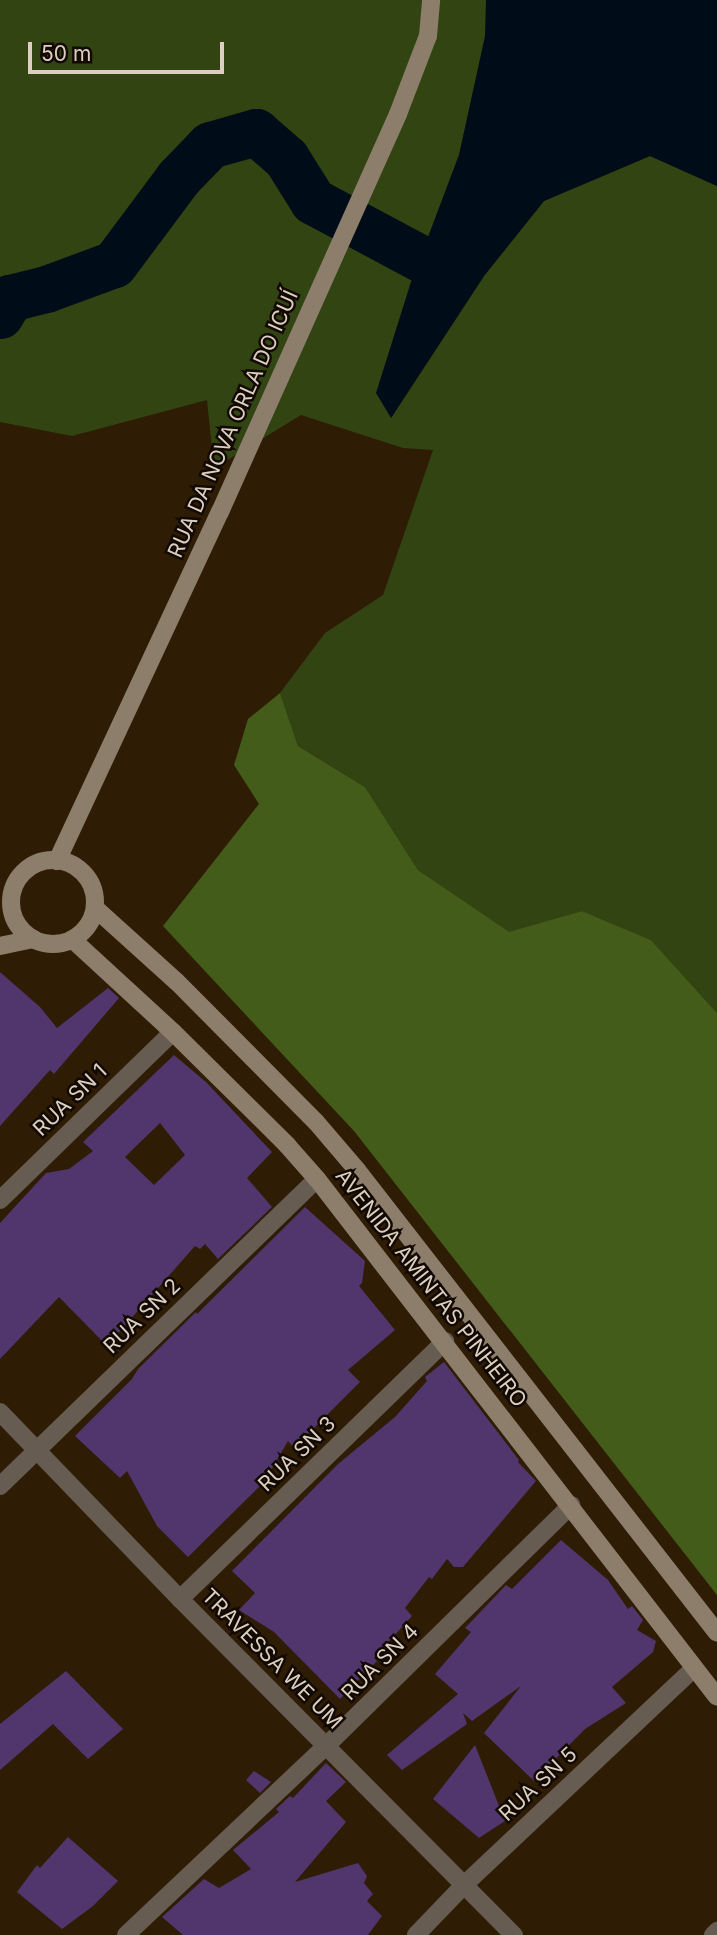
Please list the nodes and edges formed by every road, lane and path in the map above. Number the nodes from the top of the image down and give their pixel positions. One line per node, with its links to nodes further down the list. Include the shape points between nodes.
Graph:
1 (431, 0): 2 (street, RUA DA NOVA ORLA DO ICUÍ, via 420,62 382,150)
2 (57, 861): 3 (street, via 24,872); 4 (street, via 70,864 89,882)
3 (5, 907): 5 (street)
4 (95, 908): 6 (street, via 84,932); 17 (street, AVENIDA AMINTAS PINHEIRO, via 177,982 316,1122)
5 (33, 939): 6 (street, via 47,944); 7 (street)
6 (73, 940): 8 (street, AVENIDA AMINTAS PINHEIRO)
7 (0, 946)
8 (173, 1032): 9 (street, AVENIDA AMINTAS PINHEIRO); 10 (street, RUA SN 1)
9 (317, 1179): 11 (street, AVENIDA AMINTAS PINHEIRO); 13 (street, RUA SN 2)
10 (0, 1200)
11 (445, 1341): 15 (street, AVENIDA AMINTAS PINHEIRO); 16 (street, RUA SN 3)
12 (0, 1412): 13 (street, TRAVESSA WE UM)
13 (36, 1450): 14 (street, RUA SN 2); 16 (street, TRAVESSA WE UM)
14 (0, 1486)
15 (571, 1505): 18 (street, AVENIDA AMINTAS PINHEIRO); 20 (street, RUA SN 4)
16 (180, 1600): 20 (street, TRAVESSA WE UM)
17 (717, 1633)
18 (694, 1668): 19 (street, AVENIDA AMINTAS PINHEIRO); 21 (street, RUA SN 5)
19 (717, 1697)
20 (326, 1746): 21 (street, TRAVESSA WE UM); 23 (street, RUA SN 4)
21 (464, 1885): 24 (street, RUA SN 5); 25 (street, TRAVESSA WE UM)
22 (717, 1931): 26 (street)
23 (126, 1935)
24 (416, 1935)
25 (514, 1935)
26 (713, 1935)

